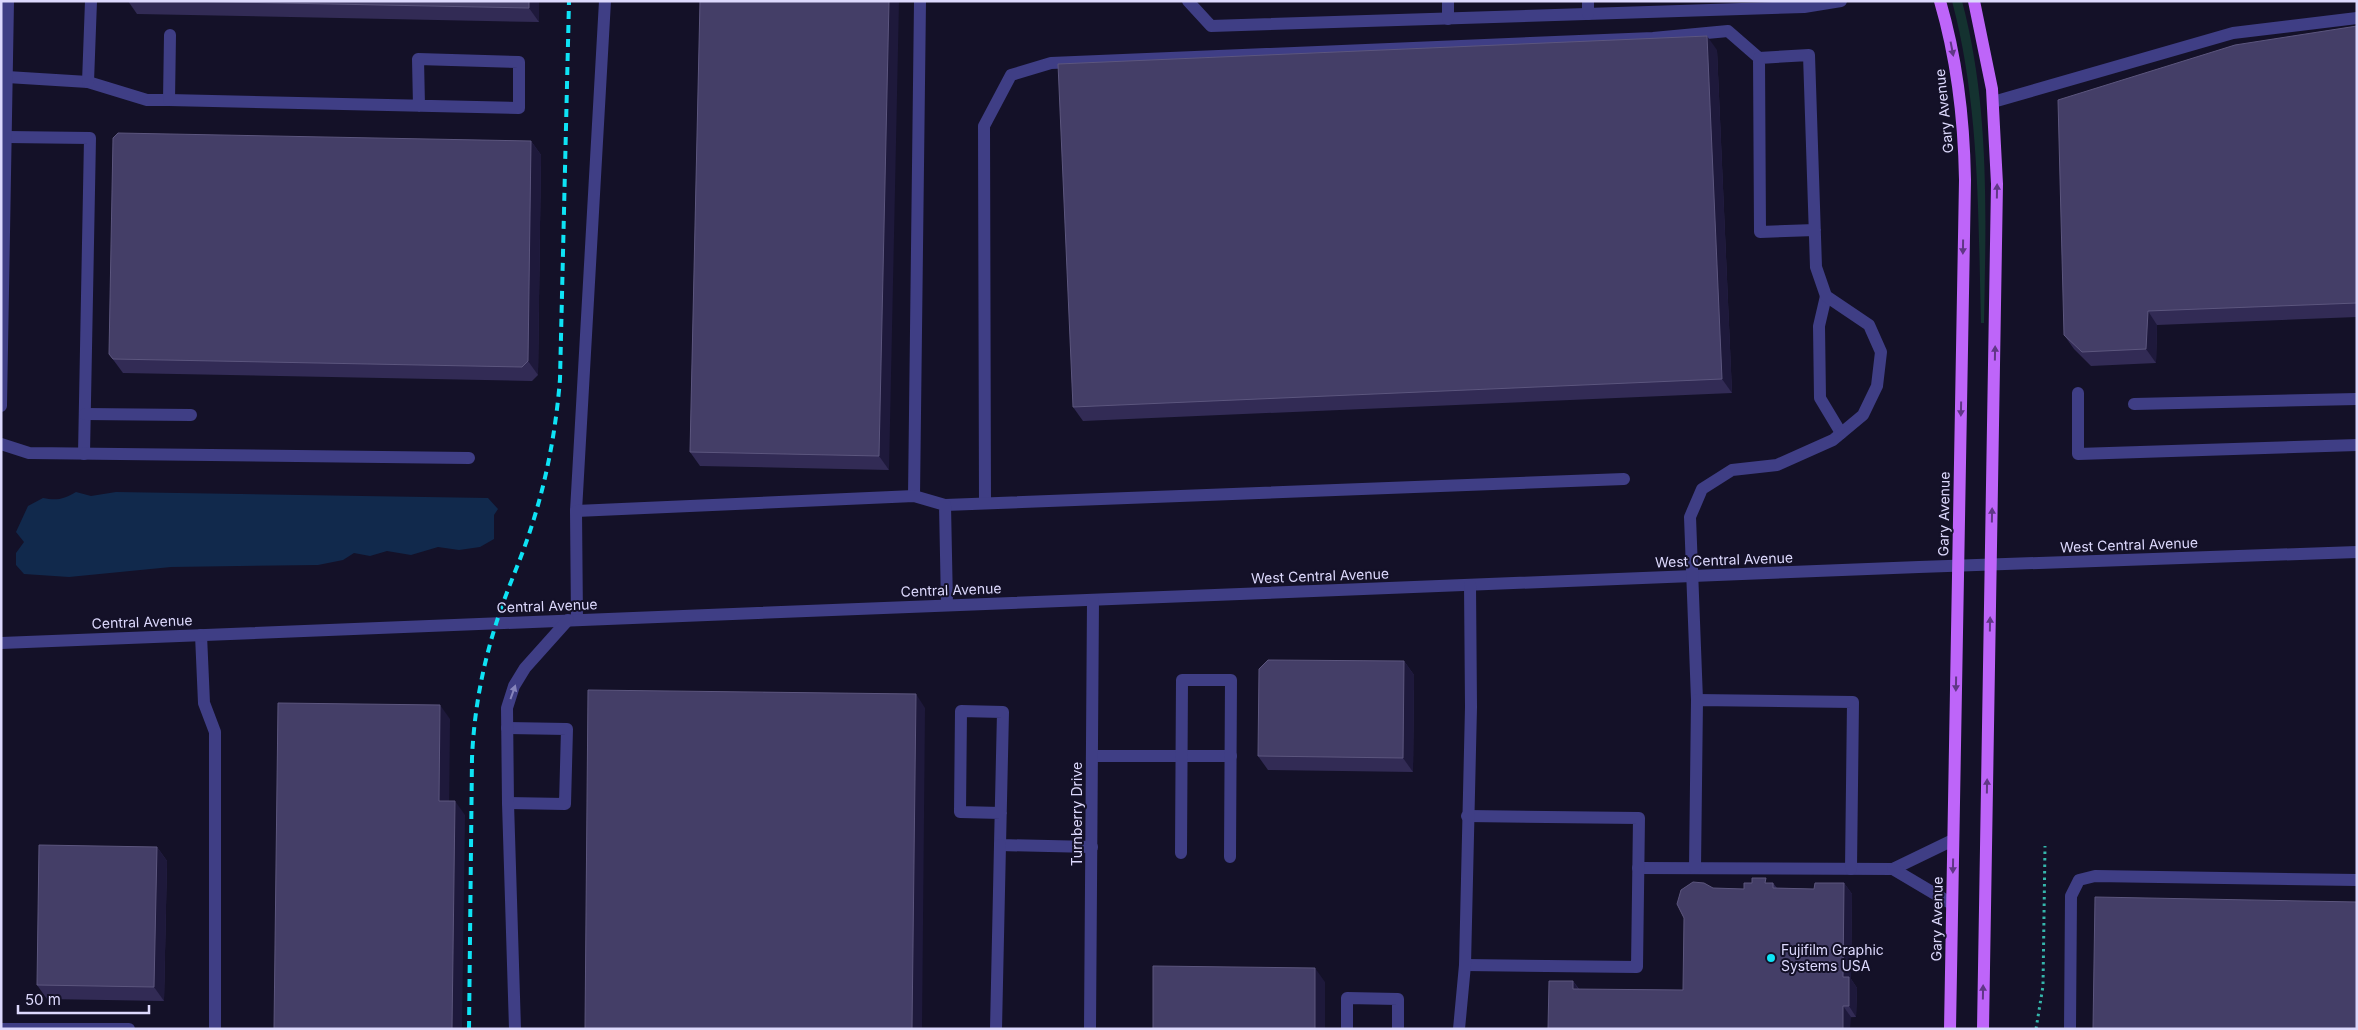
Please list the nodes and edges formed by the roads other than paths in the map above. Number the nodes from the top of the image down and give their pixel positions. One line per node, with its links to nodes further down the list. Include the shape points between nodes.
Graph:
1 (8, 1): 18 (street)
2 (91, 1): 19 (street)
3 (605, 1): 42 (street)
4 (920, 1): 39 (street)
5 (1188, 1): 15 (street, via 1211,26)
6 (1448, 1): 15 (street)
7 (1841, 1): 10 (street)
8 (1940, 1): 45 (main road, Gary Avenue, one-way to 45, via 1952,50 1964,137)
9 (1974, 1): 21 (main road)
10 (1804, 4): 11 (street)
11 (1739, 5): 12 (street)
12 (1654, 7): 13 (street)
13 (1588, 8): 15 (street)
14 (2357, 18): 21 (street, via 2233,33)
15 (1448, 19)
16 (170, 35): 20 (street)
17 (1759, 58): 24 (street, via 1809,55); 24 (street, via 1760,232); 40 (street, via 1728,31 1652,38 1051,63 1011,75 984,126)
18 (7, 77): 19 (street); 23 (street)
19 (88, 82): 20 (street, via 147,100)
20 (169, 100): 22 (street)
21 (1993, 102): 44 (main road, one-way to 21, via 1997,184)
22 (418, 106): 22 (street, via 519,108 519,62 418,59)
23 (7, 137): 25 (street); 31 (street, via 90,138)
24 (1815, 230): 26 (street, via 1816,267)
25 (2, 272): 30 (street)
26 (1826, 296): 33 (street, via 1819,326 1820,398); 33 (street, via 1869,325 1881,352 1877,386 1862,415)
27 (2078, 393): 35 (street, via 2078,454)
28 (2357, 400): 29 (street)
29 (2134, 404)
30 (1, 406)
31 (84, 414): 32 (street); 36 (street)
32 (191, 415)
33 (1841, 433): 46 (street, via 1833,440 1777,465 1732,470 1702,489 1690,517)
34 (1, 444): 36 (street, via 30,453)
35 (2357, 445)
36 (84, 454): 37 (street)
37 (469, 458)
38 (1624, 479): 40 (street)
39 (914, 496): 41 (street); 42 (street)
40 (985, 503): 41 (street)
41 (945, 505): 49 (street)
42 (576, 511): 50 (street)
43 (2357, 552): 44 (street, West Central Avenue)
44 (1992, 564): 45 (street, West Central Avenue); 84 (main road, one-way to 44)
45 (1958, 565): 46 (street, West Central Avenue); 61 (main road, Gary Avenue, one-way to 61)
46 (1692, 576): 47 (street, West Central Avenue); 53 (street)
47 (1470, 585): 48 (street, West Central Avenue); 60 (street, via 1471,706)
48 (1093, 600): 49 (street, Central Avenue); 55 (street, Turnberry Drive)
49 (947, 605): 50 (street, Central Avenue)
50 (573, 620): 51 (street, Central Avenue); 54 (street, one-way to 50, via 507,708 514,686 525,668)
51 (201, 635): 52 (street, Central Avenue); 76 (street, via 204,703 215,732)
52 (1, 643)
53 (1697, 700): 67 (street); 68 (street, via 1853,702)
54 (507, 728): 58 (street); 58 (street, via 567,729 565,804)
55 (1092, 756): 56 (street); 63 (street, Turnberry Drive)
56 (1182, 756): 57 (street); 57 (street, via 1182,680 1231,680); 64 (street)
57 (1231, 756): 65 (street)
58 (508, 803): 77 (street)
59 (1001, 813): 59 (street, via 1003,712 962,711 960,812); 62 (street)
60 (1467, 816): 66 (street, via 1639,818); 72 (street)
61 (1954, 840): 69 (street); 71 (main road, Gary Avenue, one-way to 71)
62 (1000, 845): 63 (street); 78 (street)
63 (1092, 846): 79 (street, Turnberry Drive)
64 (1182, 853)
65 (1230, 857)
66 (1638, 868): 67 (street); 72 (street, via 1637,967)
67 (1695, 868): 68 (street)
68 (1851, 869): 69 (street)
69 (1893, 869): 71 (street)
70 (2357, 880): 85 (street, via 2095,876 2079,880 2071,896)
71 (1952, 904): 83 (main road, Gary Avenue)
72 (1465, 965): 82 (street)
73 (1, 1028): 74 (street)
74 (68, 1029): 75 (street)
75 (129, 1029)
76 (214, 1029)
77 (516, 1029)
78 (996, 1029)
79 (1090, 1029)
80 (1347, 1029): 81 (street, via 1347,998 1398,999)
81 (1398, 1029)
82 (1459, 1029)
83 (1950, 1029)
84 (1983, 1029)
85 (2070, 1029)

